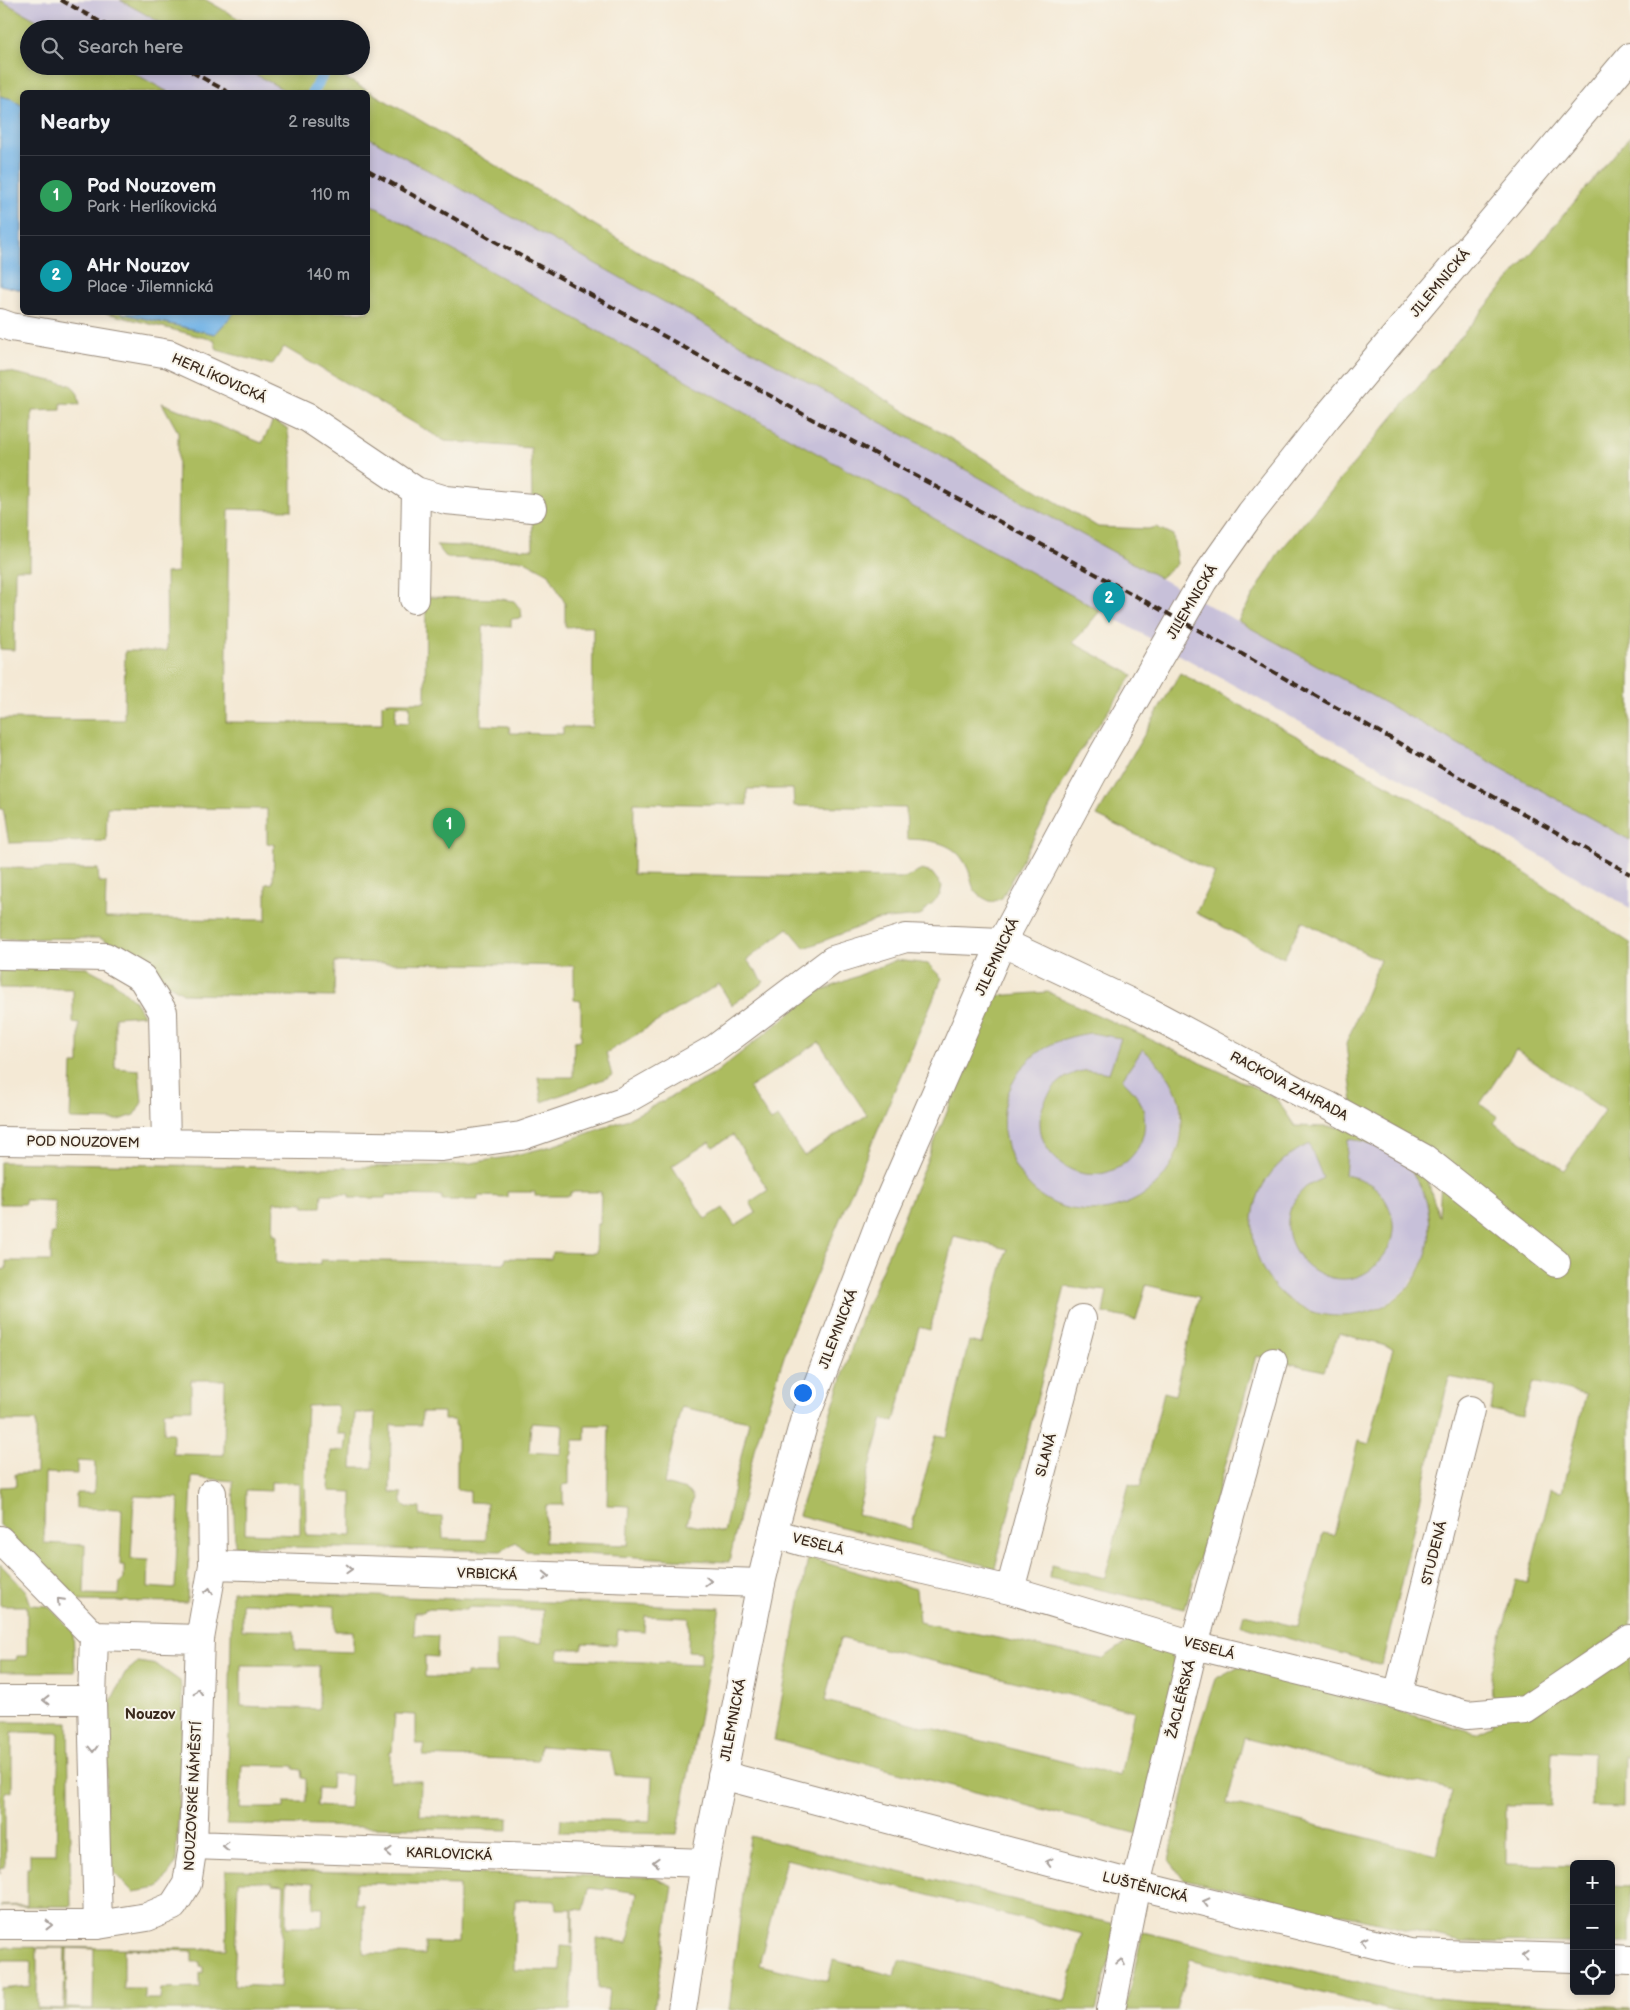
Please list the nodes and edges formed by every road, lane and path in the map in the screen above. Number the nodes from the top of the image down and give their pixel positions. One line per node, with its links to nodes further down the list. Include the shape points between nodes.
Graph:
1 (1630, 57): 6 (street, JILEMNICKÁ, via 1250,513 1203,581 1101,758)
2 (0, 323): 3 (street, HERLÍKOVICKÁ, via 11,328 169,354 308,418)
3 (416, 492): 4 (street, HERLÍKOVICKÁ, via 446,500); 5 (street)
4 (532, 508)
5 (414, 599)
6 (1002, 942): 9 (street, POD NOUZOVEM, via 906,938 834,960 716,1048 623,1101 521,1136 442,1147); 10 (street, RACKOVA ZAHRADA, via 1146,1010 1424,1159); 15 (street, JILEMNICKÁ, via 883,1214 804,1418)
7 (0, 955): 9 (street, via 106,957 142,978 163,1012)
8 (0, 1141): 9 (street, POD NOUZOVEM)
9 (166, 1143)
10 (1556, 1263)
11 (1082, 1319): 19 (street, SLANÁ)
12 (1273, 1362): 23 (street, ŽACLÉŘSKÁ)
13 (1470, 1410): 24 (street, STUDENÁ)
14 (212, 1494): 17 (street)
15 (773, 1533): 18 (street, JILEMNICKÁ); 19 (street, VESELÁ)
16 (0, 1540): 20 (street, one-way to 16)
17 (213, 1565): 18 (street, VRBICKÁ, one-way to 18); 21 (street, one-way to 17)
18 (761, 1584): 27 (street, JILEMNICKÁ)
19 (1010, 1590): 23 (street, VESELÁ)
20 (94, 1636): 21 (street); 26 (street)
21 (200, 1639): 28 (street, NOUZOVSKÉ NÁMĚSTÍ, one-way to 21)
22 (1630, 1639): 24 (street, VESELÁ, via 1525,1710 1467,1715)
23 (1194, 1645): 24 (street, VESELÁ); 30 (street, ŽACLÉŘSKÁ)
24 (1398, 1695)
25 (0, 1700): 26 (street, one-way to 25)
26 (92, 1700): 32 (street, one-way to 32)
27 (722, 1775): 29 (street, JILEMNICKÁ); 30 (street, LUŠTĚNICKÁ, one-way to 27)
28 (193, 1845): 29 (street, KARLOVICKÁ, one-way to 28); 32 (street, NOUZOVSKÉ NÁMĚSTÍ, via 187,1884 173,1906 147,1917)
29 (705, 1863): 36 (street, JILEMNICKÁ)
30 (1136, 1885): 33 (street, LUŠTĚNICKÁ, one-way to 30, via 1410,1953); 37 (street, ŽACLÉŘSKÁ, one-way to 30)
31 (0, 1925): 32 (street, NOUZOVSKÉ NÁMĚSTÍ, one-way to 32)
32 (98, 1925)
33 (1570, 1958)
34 (1615, 1959): 35 (street)
35 (1630, 1960)
36 (682, 2010)
37 (1111, 2010)

